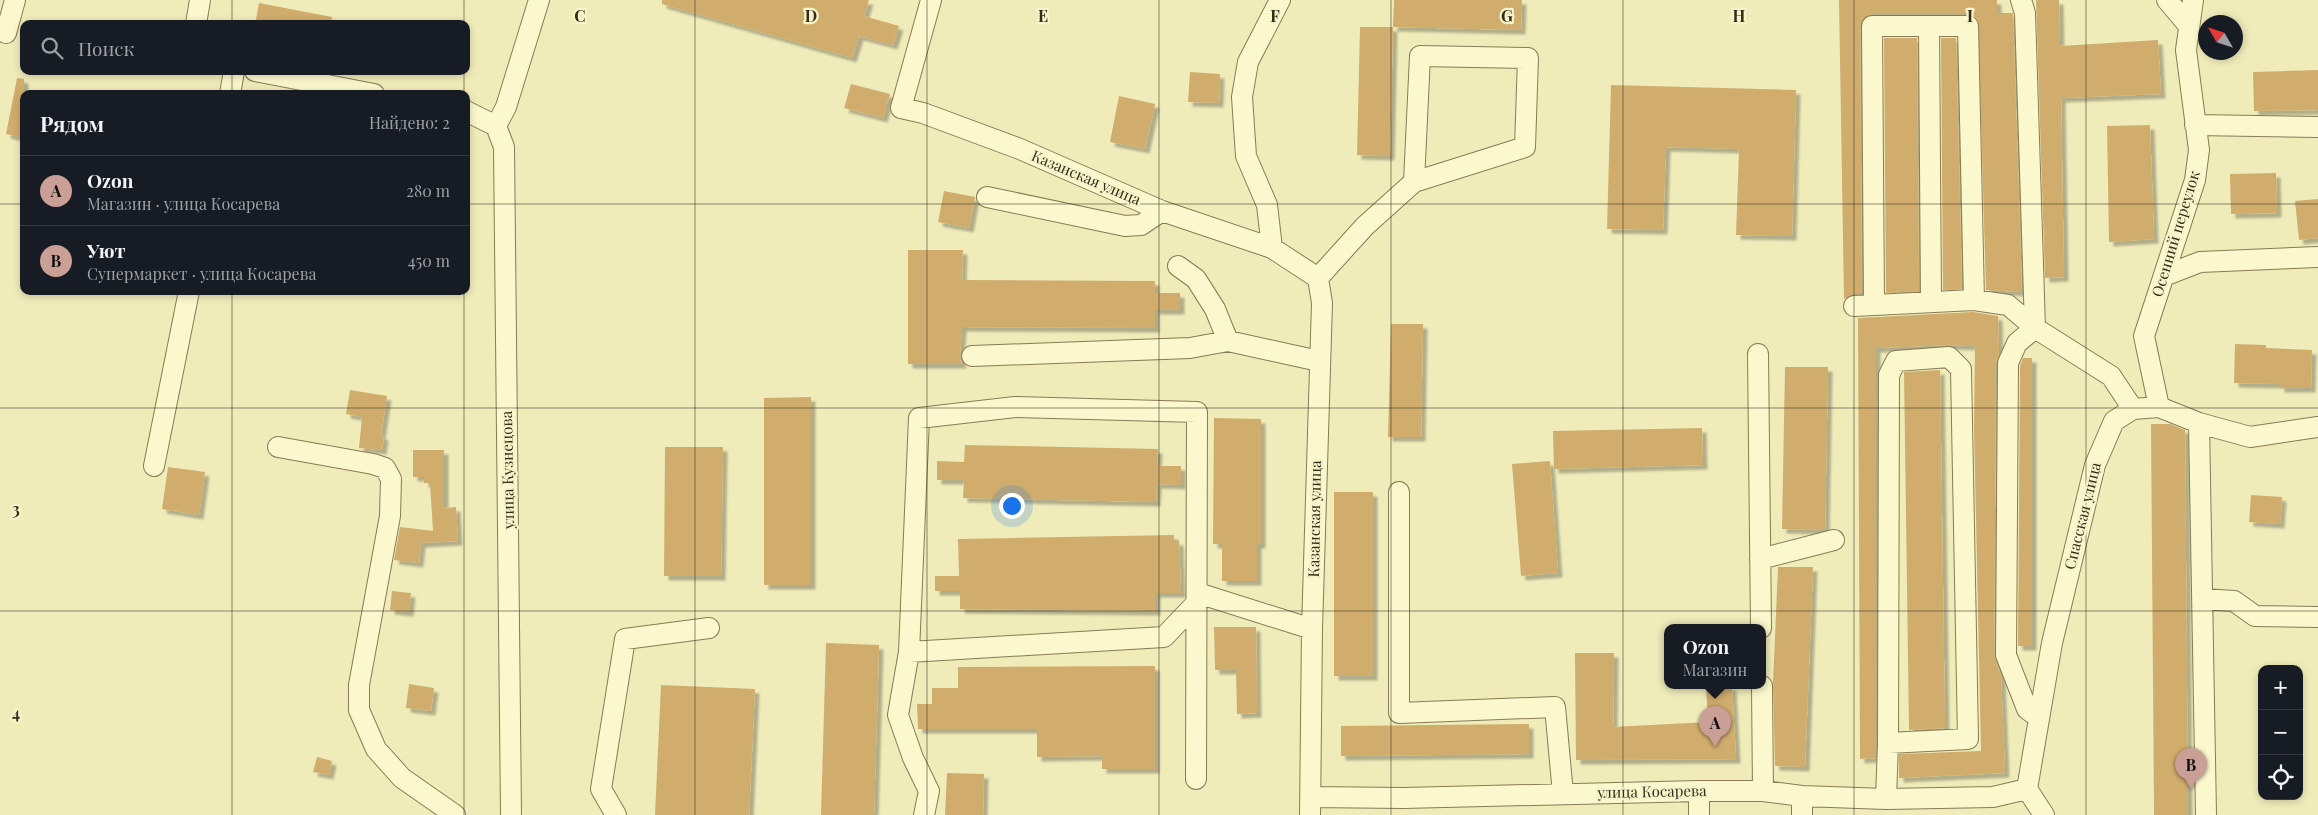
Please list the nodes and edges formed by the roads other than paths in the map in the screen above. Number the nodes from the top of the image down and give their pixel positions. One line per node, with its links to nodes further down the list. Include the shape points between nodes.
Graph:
1 (15, 0): 12 (street)
2 (200, 0): 9 (street)
3 (931, 0): 23 (street, Казанская улица, via 901,108 1020,149)
4 (1280, 0): 24 (street, via 1248,62 1242,97 1246,156 1268,205)
5 (2021, 0): 34 (street, via 2025,13)
6 (2167, 0): 11 (street)
7 (2193, 0): 11 (street, Осенний переулок)
8 (543, 1): 19 (street, via 506,107)
9 (197, 20)
10 (1929, 26): 30 (street, via 1968,26); 31 (street); 32 (street, via 1872,26)
11 (2189, 26): 18 (street, Осенний переулок, via 2186,50)
12 (10, 33)
13 (233, 75): 15 (street)
14 (276, 75): 16 (street)
15 (231, 90)
16 (353, 90)
17 (470, 113): 19 (street)
18 (2195, 125): 20 (street); 27 (street, Осенний переулок, via 2198,150 2195,180)
19 (496, 126): 68 (street, улица Кузнецова, via 504,147)
20 (2318, 127)
21 (1414, 182): 21 (street, via 1420,56 1528,58 1525,147); 28 (street, via 1365,226)
22 (987, 197): 23 (street, via 1125,226 1141,225)
23 (1162, 210): 24 (street, Казанская улица)
24 (1272, 248): 28 (street, Казанская улица)
25 (2318, 257): 27 (street, via 2200,262)
26 (1178, 266): 35 (street, via 1196,279 1215,309)
27 (2164, 276): 39 (street, Осенний переулок, via 2144,336)
28 (1318, 278): 38 (street, Казанская улица, via 1322,303)
29 (188, 295): 44 (street)
30 (1974, 300): 31 (street); 34 (street, via 2008,305)
31 (1931, 302): 32 (street)
32 (1874, 305): 33 (street)
33 (1854, 306)
34 (2035, 328): 40 (street, via 2111,376); 56 (street, via 2017,343 2008,363 2006,655 2026,709)
35 (1228, 341): 37 (street, via 1190,348); 38 (street)
36 (1758, 354): 47 (street)
37 (972, 356)
38 (1319, 361): 53 (street, Казанская улица)
39 (2159, 407): 40 (street); 41 (street)
40 (2132, 409): 56 (street, Спасская улица, via 2114,421 2095,465 2052,643)
41 (2199, 423): 42 (street, via 2250,437); 48 (street)
42 (2318, 427)
43 (278, 447): 67 (street, via 373,464 385,468 391,479 390,516 359,685 360,710 376,749 402,778)
44 (154, 466)
45 (1399, 492): 62 (street, via 1399,713 1555,707)
46 (1834, 540): 47 (street)
47 (1760, 558): 51 (street)
48 (2203, 599): 50 (street, via 2234,601 2255,616); 73 (street)
49 (1196, 603): 53 (street, via 1204,595); 54 (street, via 1164,637); 54 (street, via 1197,412 1015,407 919,418); 58 (street)
50 (2318, 617)
51 (1761, 624)
52 (709, 628): 69 (street, via 625,639 601,789)
53 (1312, 628): 64 (street, Казанская улица)
54 (909, 652): 70 (street, via 898,715 913,758 930,791)
55 (1762, 689): 61 (street)
56 (2039, 718): 59 (street, Спасская улица)
57 (1888, 744): 57 (street, via 1889,375 1896,361 1949,357 1961,369 1968,739); 63 (street)
58 (1196, 779)
59 (2027, 789): 63 (street, улица Косарева, via 1993,796); 72 (street)
60 (1699, 791): 61 (street, улица Косарева); 62 (street, улица Косарева); 71 (street)
61 (1763, 792): 66 (street, улица Косарева)
62 (1563, 794): 65 (street, улица Косарева)
63 (1886, 799): 66 (street, улица Косарева)
64 (1311, 806): 65 (street, улица Косарева)
65 (1403, 806)
66 (1802, 806)
67 (455, 815)
68 (511, 815)
69 (616, 815)
70 (924, 815)
71 (1699, 815)
72 (2044, 815)
73 (2206, 815)

